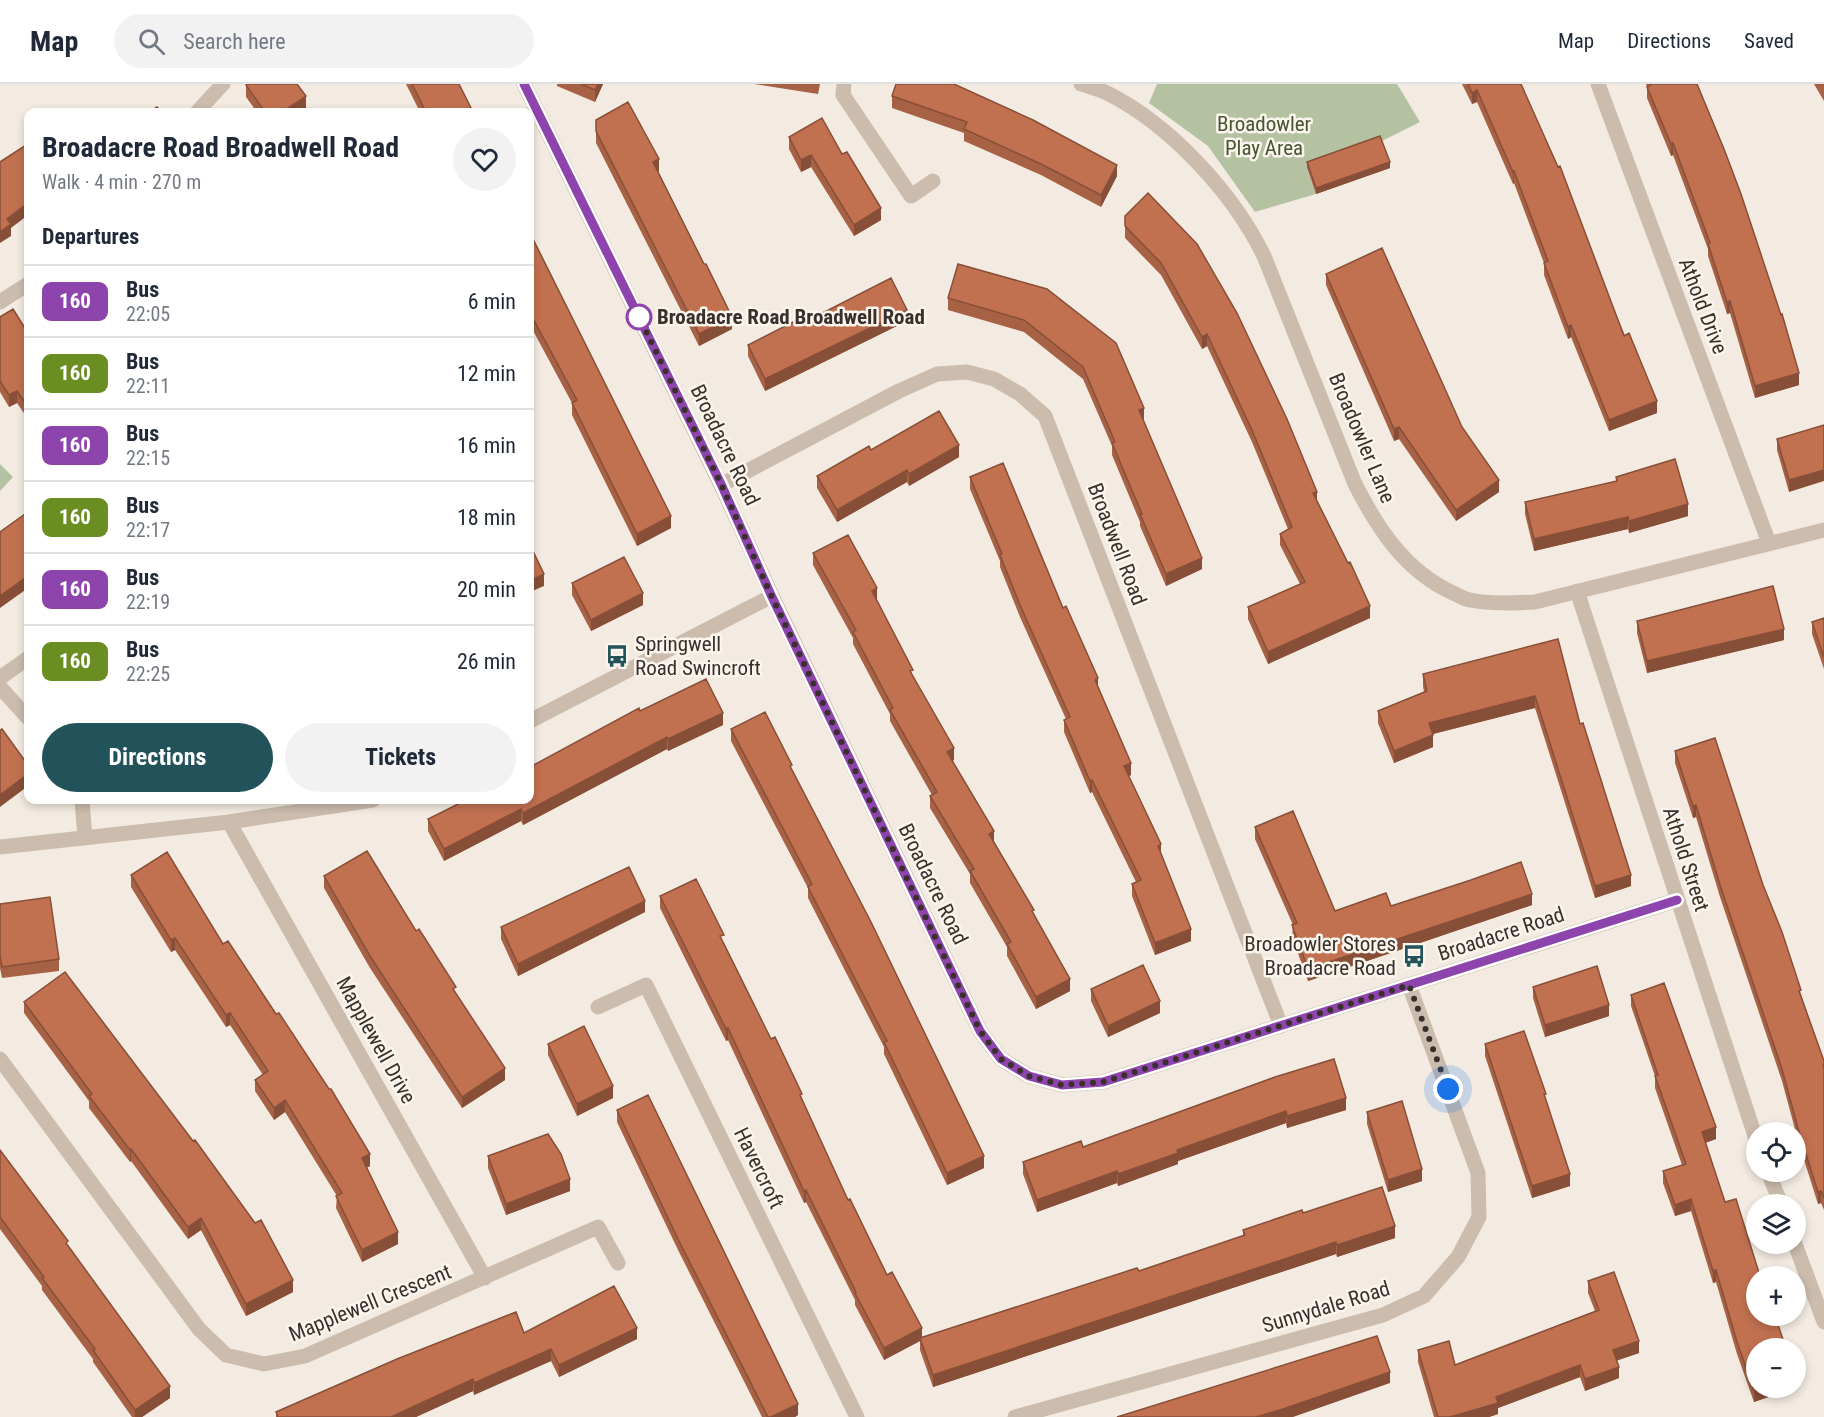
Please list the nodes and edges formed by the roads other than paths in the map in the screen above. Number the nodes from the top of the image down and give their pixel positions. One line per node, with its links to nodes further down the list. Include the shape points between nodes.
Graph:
1 (223, 84): 6 (street)
2 (524, 84): 10 (street, Broadacre Road)
3 (844, 84): 7 (street, via 843,95 911,195)
4 (1081, 84): 13 (street, Broadowler Lane, via 1107,93 1152,122 1196,161 1249,225 1355,484 1372,518 1412,568 1468,600 1535,602)
5 (1598, 84): 12 (street, Athold Drive)
6 (201, 108)
7 (933, 181)
8 (24, 287): 9 (street)
9 (0, 302)
10 (721, 484): 14 (street, Broadacre Road); 28 (street, Broadwell Road, via 938,374 967,372 994,379 1020,394 1045,416)
11 (1824, 530): 12 (street, Broadowler Lane)
12 (1769, 543): 13 (street, Broadowler Lane)
13 (1577, 591): 25 (street, Athold Street)
14 (772, 597): 19 (street); 28 (street, Broadacre Road, via 980,1031 1001,1059 1029,1076 1062,1085 1103,1082)
15 (24, 661): 16 (street)
16 (0, 678)
17 (0, 687): 18 (street)
18 (24, 714)
19 (534, 719)
20 (82, 804): 23 (street)
21 (347, 804): 22 (street)
22 (229, 822): 23 (street); 33 (street, Mapplewell Drive)
23 (85, 838): 24 (street)
24 (0, 847)
25 (1677, 900): 26 (street, Broadacre Road); 30 (street, Athold Street)
26 (1409, 985): 28 (street, Broadacre Road); 36 (street, Sunnydale Road, via 1478,1173 1479,1217 1458,1257 1424,1296 1383,1316)
27 (598, 1007): 35 (street, Havercroft, via 646,985)
28 (1281, 1026)
29 (0, 1059): 33 (street, Mapplewell Crescent, via 200,1329 226,1355 264,1364 305,1356)
30 (1750, 1122)
31 (1799, 1254): 34 (street)
32 (618, 1263): 33 (street, Mapplewell Crescent, via 598,1227)
33 (485, 1278)
34 (1824, 1322)
35 (857, 1417)
36 (1015, 1417)

